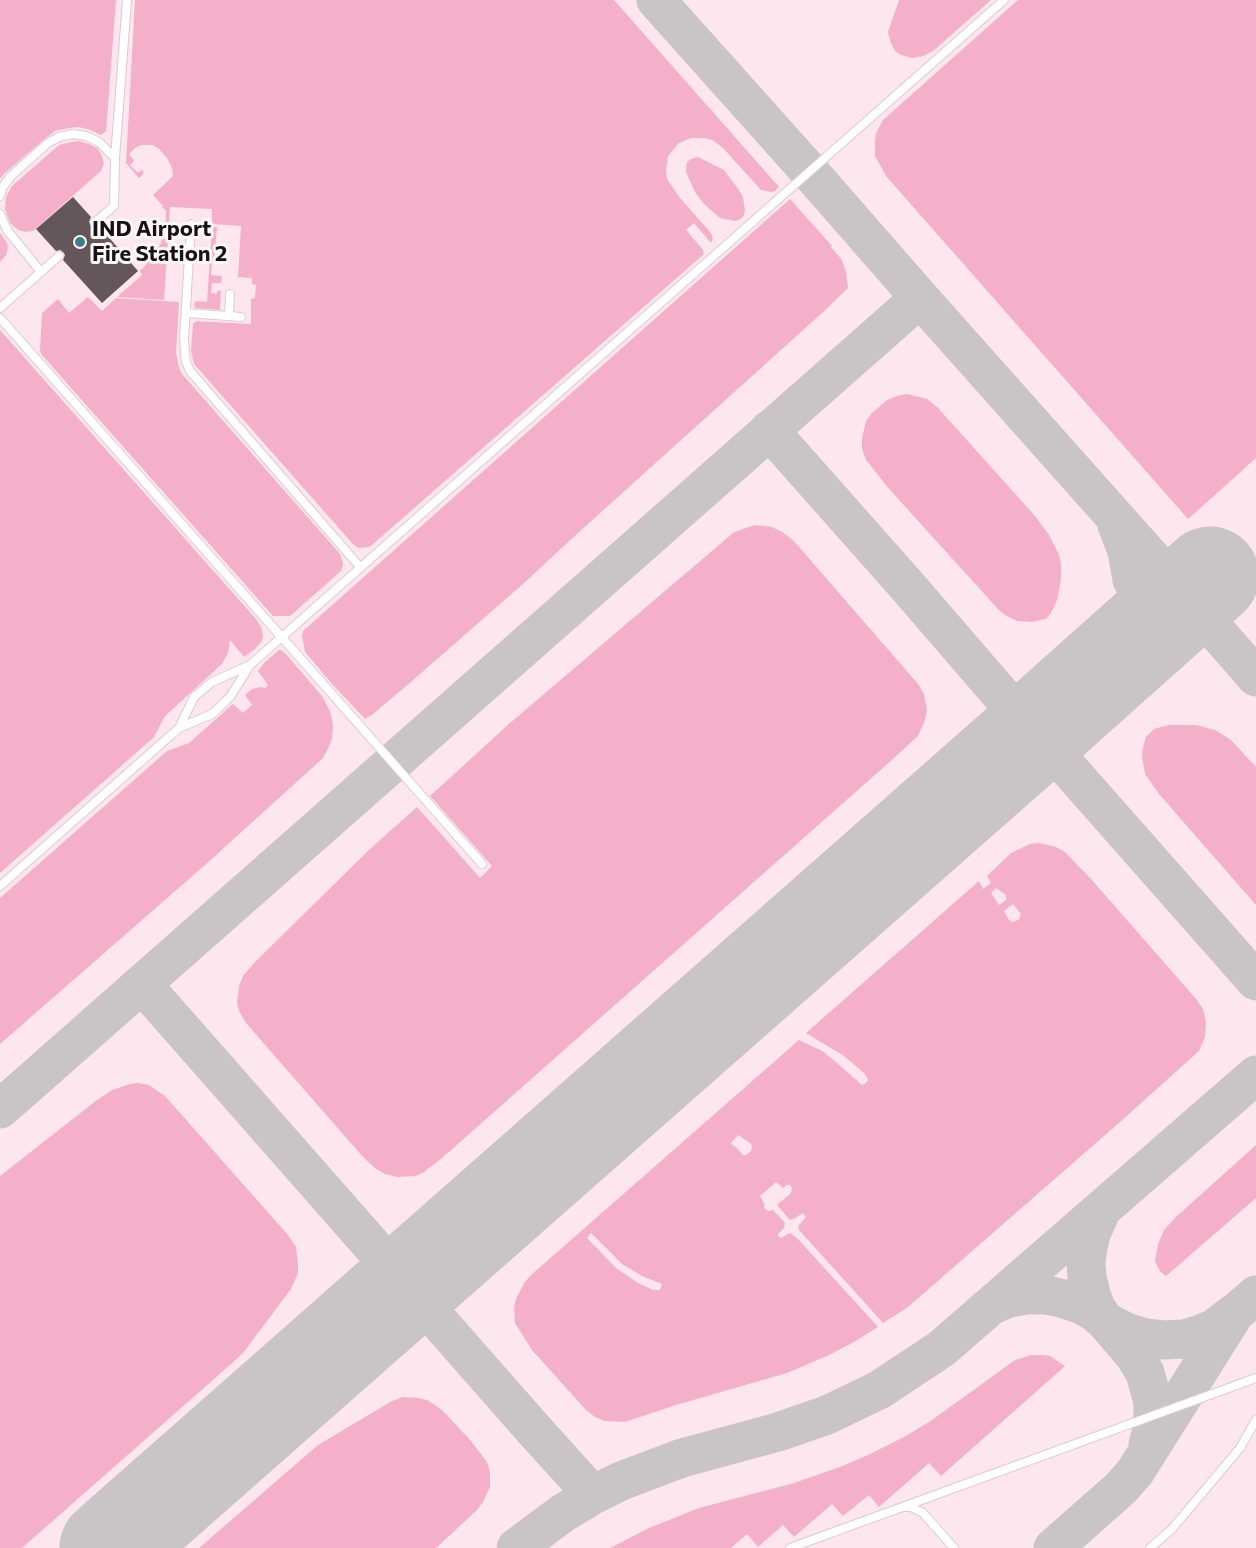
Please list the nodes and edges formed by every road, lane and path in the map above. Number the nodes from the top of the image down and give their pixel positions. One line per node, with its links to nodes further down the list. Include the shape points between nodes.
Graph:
1 (127, 0): 3 (lane)
2 (1004, 0): 16 (lane)
3 (115, 158): 4 (lane, via 99,142 86,136 59,137 11,176); 6 (lane, via 114,206)
4 (0, 196)
5 (0, 214): 9 (lane, via 7,230)
6 (95, 222)
7 (191, 224): 12 (lane)
8 (60, 255): 9 (lane)
9 (41, 272): 11 (lane)
10 (230, 294): 13 (lane)
11 (0, 308)
12 (186, 313): 13 (lane); 16 (lane, via 184,352 190,371)
13 (229, 316): 14 (lane)
14 (242, 317)
15 (0, 318): 17 (lane)
16 (360, 567): 17 (lane)
17 (282, 637): 18 (lane); 20 (lane)
18 (250, 665): 19 (lane, via 231,698 212,714); 19 (lane, via 212,681 194,697)
19 (179, 728): 21 (lane)
20 (482, 864)
21 (0, 886)
22 (1256, 1378): 24 (lane)
23 (1256, 1420): 27 (lane, via 1240,1448 1172,1529)
24 (901, 1507): 25 (lane); 26 (lane, via 923,1513)
25 (790, 1548)
26 (954, 1548)
27 (1150, 1548)

